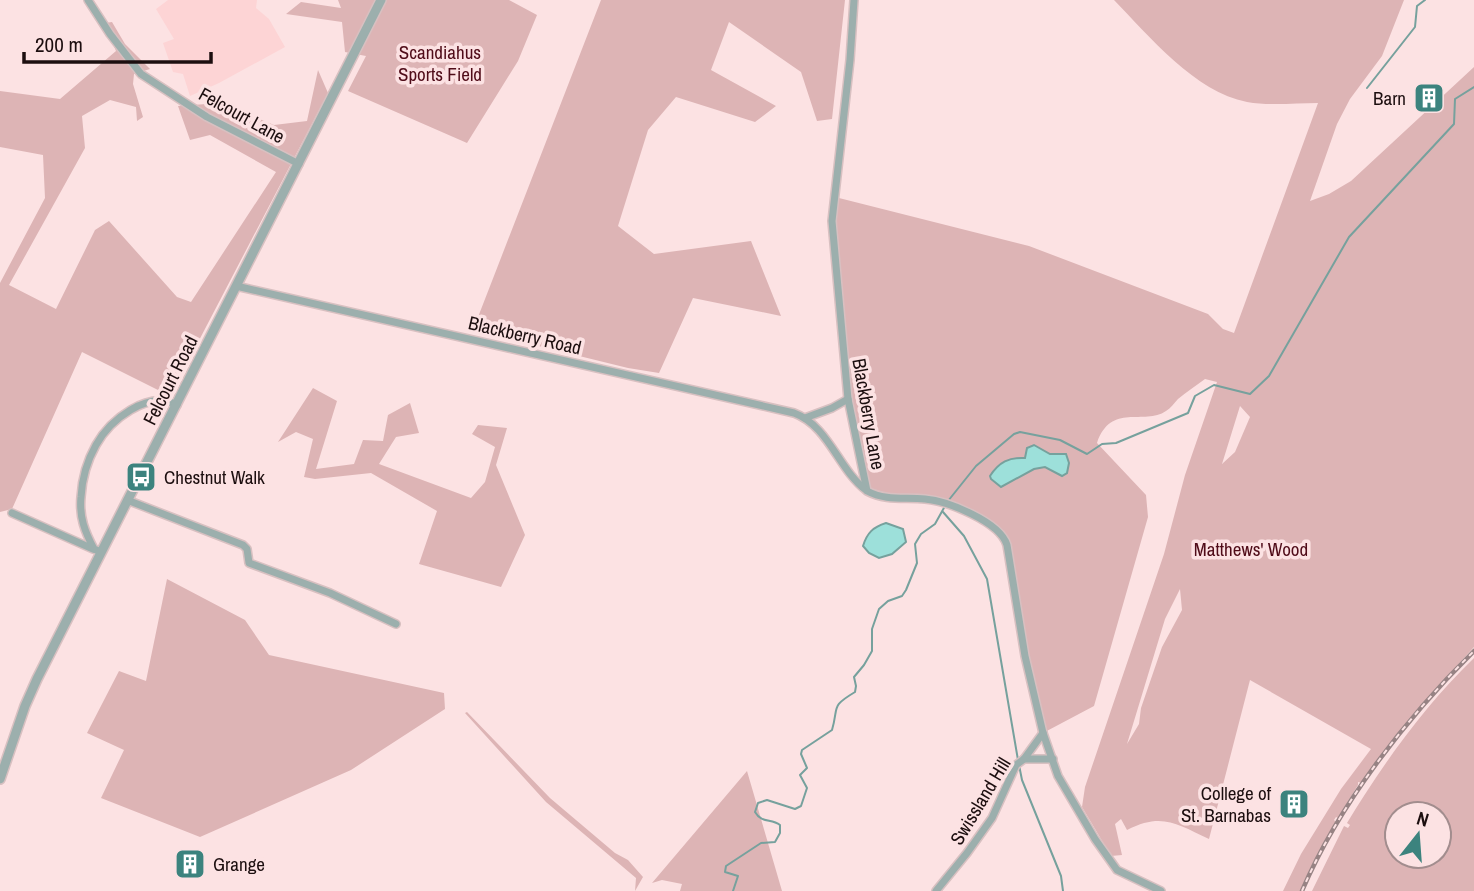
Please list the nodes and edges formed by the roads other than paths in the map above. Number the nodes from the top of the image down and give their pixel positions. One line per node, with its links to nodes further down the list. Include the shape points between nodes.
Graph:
1 (88, 0): 4 (street, Felcourt Lane, via 141,74 208,117)
2 (381, 0): 4 (street, Felcourt Road)
3 (854, 0): 6 (street, Blackberry Lane, via 832,221)
4 (299, 164): 5 (street, Felcourt Road)
5 (236, 286): 7 (street, Felcourt Road); 8 (street, Blackberry Road)
6 (848, 400): 8 (street); 9 (street, Blackberry Lane)
7 (177, 405): 10 (street, Felcourt Road); 12 (street, via 156,401 135,408 97,443 80,498 83,529)
8 (805, 418): 9 (street, Blackberry Road)
9 (867, 491): 14 (street, Blackberry Lane, via 889,499 943,503 1002,533)
10 (127, 500): 12 (street, Felcourt Road); 13 (street, via 243,545 249,563)
11 (12, 513): 12 (street)
12 (98, 550): 17 (street, Felcourt Road, via 25,706)
13 (396, 624)
14 (1043, 733): 15 (street, Swissland Hill); 16 (street, Blackberry Lane)
15 (1024, 759): 16 (street, Swissland Hill); 18 (street, Swissland Hill, via 1016,765 992,818)
16 (1054, 759): 19 (street, Blackberry Lane, via 1076,809 1117,870)
17 (0, 779)
18 (936, 891)
19 (1161, 891)

